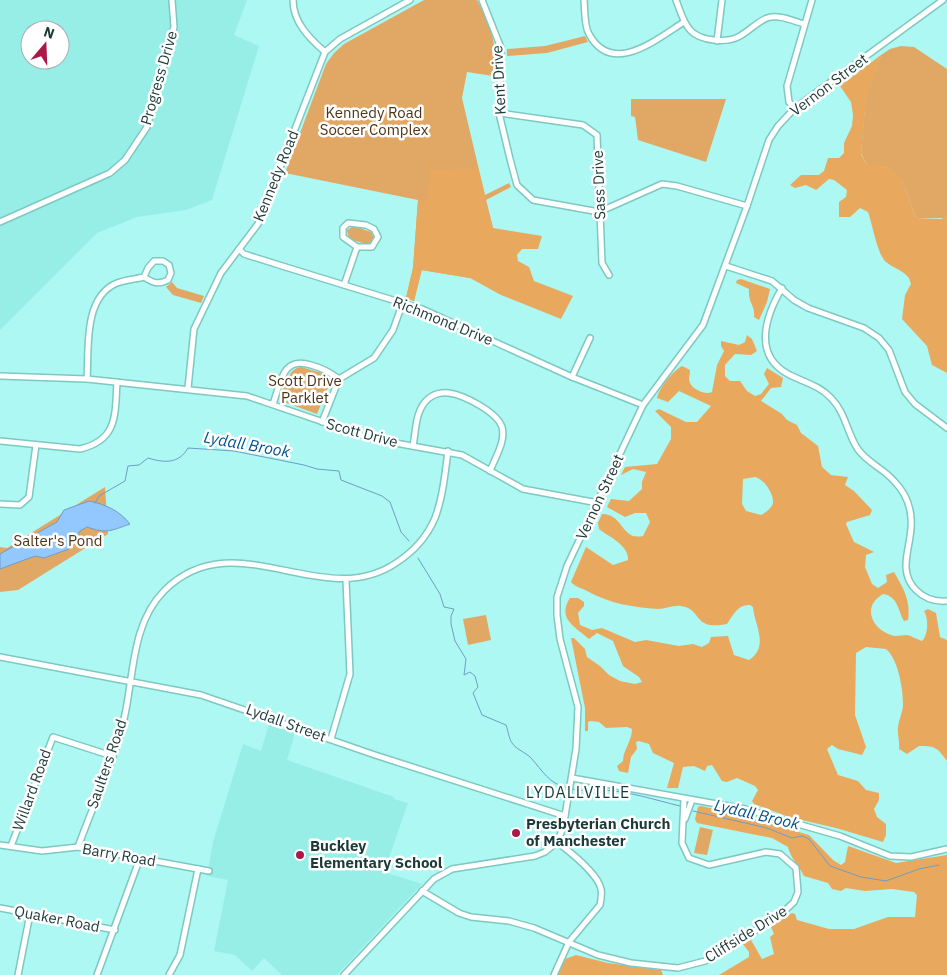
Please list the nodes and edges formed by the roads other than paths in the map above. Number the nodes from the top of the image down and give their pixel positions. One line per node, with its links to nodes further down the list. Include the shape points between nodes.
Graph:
1 (172, 0): 18 (street, Progress Drive, via 174,28 147,127 125,160 110,173)
2 (293, 0): 13 (street, via 304,30)
3 (410, 0): 13 (street, via 340,39)
4 (482, 0): 15 (street, Kent Drive, via 500,48)
5 (584, 0): 10 (street, via 588,33 608,53 624,55 646,46)
6 (676, 0): 10 (street)
7 (722, 0): 12 (street)
8 (812, 0): 11 (street)
9 (943, 0): 14 (street, Vernon Street)
10 (684, 22): 12 (street, via 692,32)
11 (804, 24): 12 (street, via 778,17 767,18 736,38); 14 (street, via 787,86 789,102)
12 (717, 41)
13 (325, 52): 20 (street, Kennedy Road, via 258,224)
14 (795, 108): 16 (street, Vernon Street, via 770,140)
15 (499, 113): 17 (street, Kent Drive, via 517,185 534,200); 17 (street, Sass Drive, via 583,125 597,135)
16 (747, 206): 17 (street, via 662,184); 21 (street, Vernon Street)
17 (600, 212): 22 (street, Sass Drive, via 602,263)
18 (0, 222)
19 (357, 247): 19 (street, via 372,247 377,233 366,225 348,223 342,228 342,237); 24 (street)
20 (239, 249): 24 (street, Richmond Drive, via 244,254); 33 (street, Kennedy Road, via 222,274 194,329)
21 (726, 266): 25 (street, via 772,281); 35 (street, Vernon Street, via 703,324)
22 (609, 275)
23 (144, 277): 23 (street, via 162,284 171,273 169,265 154,261); 30 (street, via 117,283 103,292 96,304)
24 (344, 285): 26 (street, Richmond Drive)
25 (782, 288): 37 (street, via 808,308 864,328 879,338 889,350 905,392 915,404); 46 (street, via 765,330 767,354 777,366 832,398 864,458 902,490 911,518 905,569 910,584 920,595 936,602)
26 (403, 302): 29 (street, Richmond Drive); 31 (street, via 393,330 374,358)
27 (590, 338): 29 (street)
28 (0, 376): 30 (street, Scott Drive)
29 (572, 377): 35 (street, Richmond Drive)
30 (87, 379): 32 (street, Scott Drive)
31 (339, 379): 34 (street, via 327,370 299,361 290,363); 36 (street)
32 (118, 382): 33 (street, Scott Drive); 39 (street, via 114,419 104,438 80,449)
33 (188, 388): 34 (street, Scott Drive, via 236,393)
34 (273, 404): 36 (street, Scott Drive)
35 (643, 405): 43 (street, Vernon Street)
36 (322, 422): 40 (street, Scott Drive, via 373,439)
37 (947, 428)
38 (0, 440): 39 (street)
39 (36, 445): 44 (street, via 29,497 20,505)
40 (413, 446): 41 (street, Scott Drive); 42 (street, via 421,407 428,398 450,393 490,411 498,419 502,440)
41 (448, 451): 42 (street, Scott Drive); 45 (street, Saulters Road, via 435,517 418,544 390,567)
42 (490, 471): 43 (street, Scott Drive, via 523,489)
43 (598, 503): 51 (street, Vernon Street, via 567,566 558,597 559,632 578,707)
44 (0, 504)
45 (346, 580): 48 (street, Saulters Road, via 237,562 212,564 195,570 165,590 151,609 138,640); 49 (street, via 350,674)
46 (947, 601)
47 (0, 657): 48 (street, Lydall Street)
48 (131, 681): 49 (street, Lydall Street, via 217,699); 50 (street, Saulters Road, via 124,720)
49 (331, 739): 55 (street, Lydall Street)
50 (112, 756): 58 (street, Willard Road, via 53,737); 59 (street, Saulters Road)
51 (572, 778): 52 (street); 55 (street, Vernon Street)
52 (684, 799): 53 (street); 54 (street, Cliffside Drive)
53 (692, 800): 54 (street, Cliffside Drive); 60 (street, via 745,809 840,836 890,856 911,857)
54 (686, 810): 68 (street, Cliffside Drive, via 682,843 686,855 698,863 709,865 766,852 780,854 789,860 799,876 798,892 790,908 705,961 678,968 598,956)
55 (565, 816): 56 (street, Vernon Street)
56 (557, 842): 64 (street, via 535,856 452,869); 68 (street, via 593,875 601,889 600,905)
57 (0, 844): 58 (street, Barry Road)
58 (11, 846): 59 (street, Barry Road, via 42,851)
59 (78, 847): 61 (street, Barry Road)
60 (947, 849)
61 (140, 858): 62 (street, Barry Road); 67 (street)
62 (198, 869): 63 (street, Barry Road); 71 (street, via 180,954)
63 (209, 871)
64 (422, 890): 68 (street, Cliffside Drive, via 458,913 509,921); 72 (street)
65 (0, 908): 66 (street, Quaker Road)
66 (30, 914): 67 (street, Quaker Road); 69 (street)
67 (115, 930): 70 (street)
68 (569, 942): 73 (street)
69 (18, 975)
70 (97, 975)
71 (169, 975)
72 (344, 975)
73 (554, 975)

